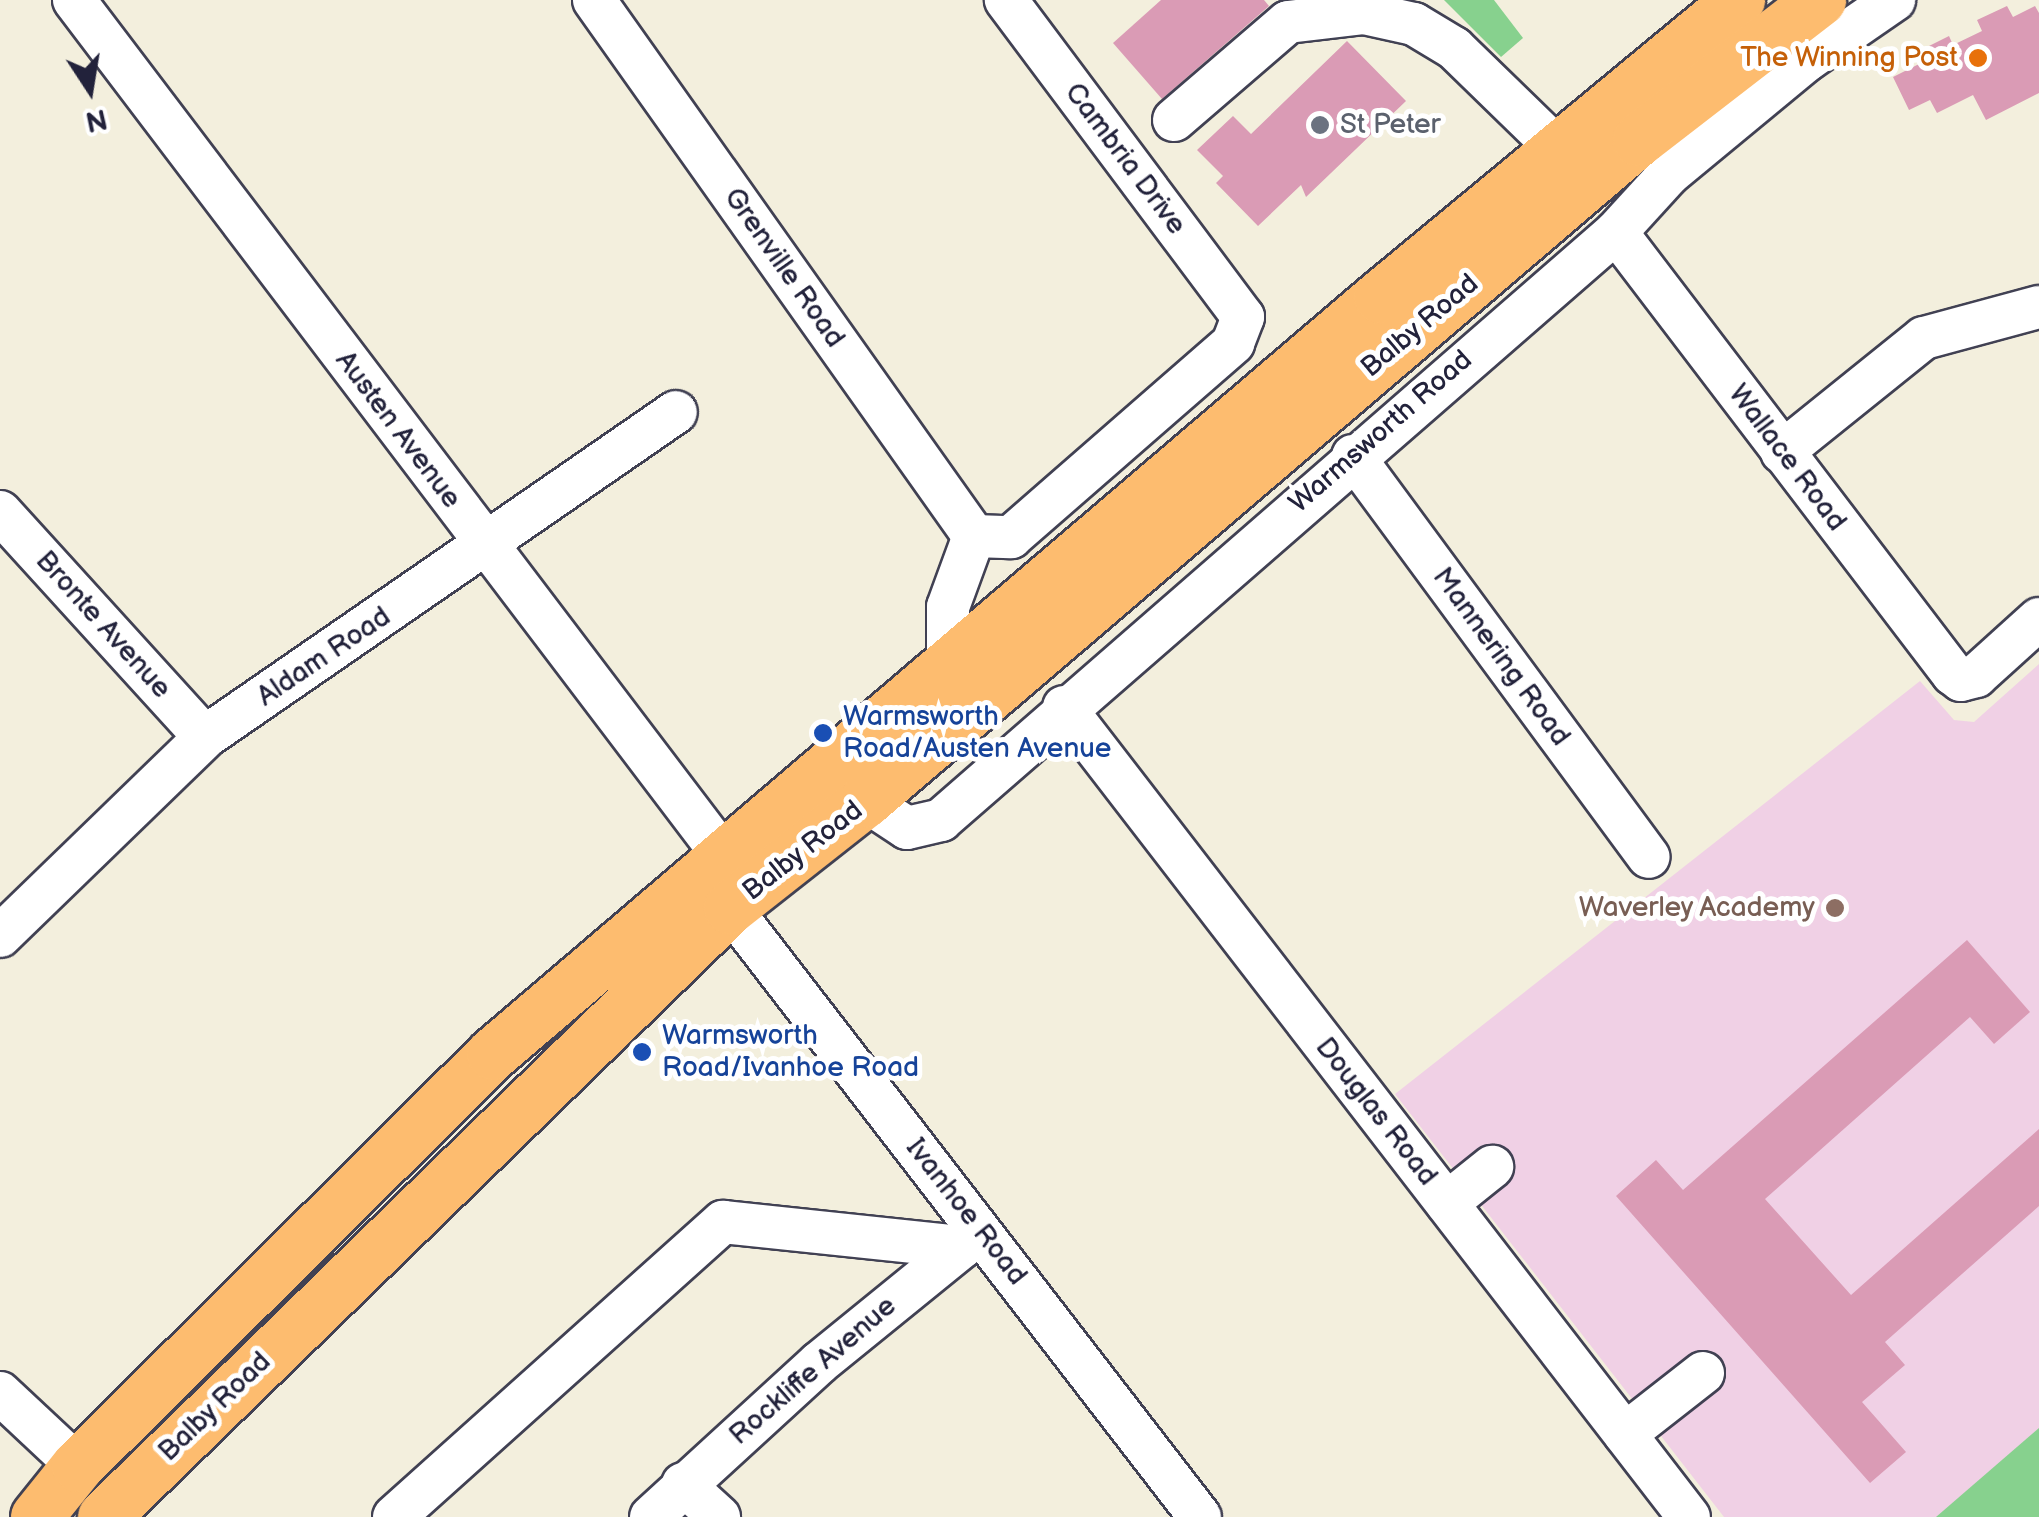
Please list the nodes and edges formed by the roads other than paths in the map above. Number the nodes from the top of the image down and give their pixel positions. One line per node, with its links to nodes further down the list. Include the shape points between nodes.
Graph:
1 (74, 0): 16 (street, Austen Avenue)
2 (594, 0): 15 (street, Grenville Road)
3 (1006, 0): 15 (street, Cambria Drive, via 1244,317 1233,342 1011,537)
4 (1739, 0): 8 (main road, Balby Road)
5 (1820, 0): 21 (main road, Balby Road, via 1624,153)
6 (1894, 0): 9 (street, Warmsworth Road, via 1807,60 1669,174)
7 (1174, 120): 8 (street, via 1288,22 1364,14 1414,24 1454,48)
8 (1557, 148): 18 (main road, Balby Road)
9 (1616, 232): 12 (street, Wallace Road); 13 (street, Warmsworth Road)
10 (2039, 307): 12 (street, via 1924,338)
11 (676, 412): 16 (street, Aldam Road)
12 (1782, 452): 17 (street, Wallace Road, via 1961,680 1976,676)
13 (1353, 456): 19 (street, Warmsworth Road); 22 (street, Mannering Road)
14 (0, 512): 20 (street, Bronte Avenue)
15 (974, 536): 18 (street, via 948,607)
16 (486, 547): 20 (street, Aldam Road); 23 (street, Austen Avenue)
17 (2039, 619)
18 (948, 662): 23 (main road, Balby Road)
19 (1064, 706): 21 (street, Warmsworth Road, via 941,820 907,828); 26 (street, Douglas Road)
20 (205, 737): 24 (street, Aldam Road)
21 (866, 802): 23 (main road, Balby Road)
22 (1648, 857)
23 (728, 883): 27 (street, Ivanhoe Road); 31 (main road, Balby Road, via 493,1054); 34 (main road, Balby Road)
24 (0, 936)
25 (1492, 1166): 26 (street)
26 (1447, 1204): 30 (street, Douglas Road)
27 (972, 1239): 32 (street, Rockliffe Avenue); 35 (street, via 723,1222); 38 (street, Ivanhoe Road)
28 (1703, 1372): 30 (street)
29 (0, 1393): 31 (street)
30 (1625, 1434): 39 (street, Douglas Road)
31 (78, 1466): 33 (main road, Balby Road)
32 (683, 1484): 36 (street, Rockliffe Avenue); 37 (street)
33 (37, 1517)
34 (104, 1517)
35 (394, 1517)
36 (651, 1517)
37 (719, 1517)
38 (1200, 1517)
39 (1689, 1517)

